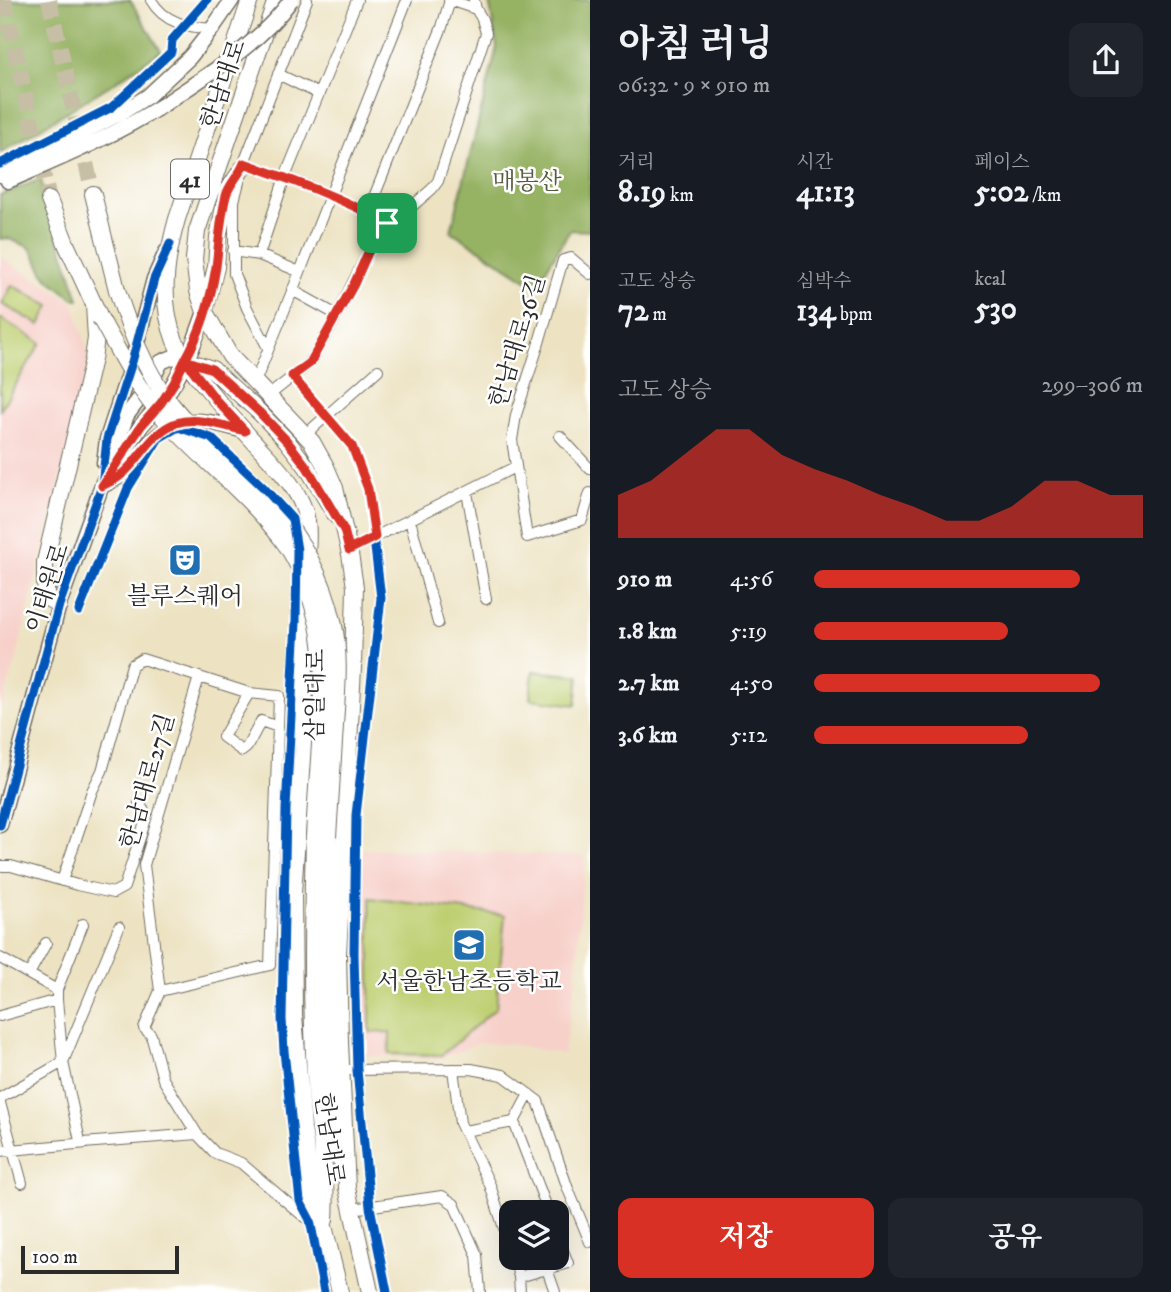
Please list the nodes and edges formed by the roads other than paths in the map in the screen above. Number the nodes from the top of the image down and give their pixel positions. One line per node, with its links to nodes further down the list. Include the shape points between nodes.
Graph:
1 (151, 0): 11 (street, via 157,10 184,26)
2 (232, 0): 11 (main road)
3 (250, 0): 23 (main road, 한남대로 / 41)
4 (276, 0): 30 (main road, 한남대로 / 41, via 197,231 194,260)
5 (291, 0): 17 (main road, bridge, via 268,28 241,50 133,124)
6 (307, 0): 12 (street)
7 (357, 0): 13 (street)
8 (407, 0): 19 (street)
9 (450, 0): 10 (street); 21 (street)
10 (475, 5): 22 (street, via 486,33 438,181)
11 (212, 29): 15 (main road, via 148,96)
12 (278, 74): 13 (street); 14 (street)
13 (319, 93): 16 (street)
14 (243, 166): 16 (street); 24 (street, via 234,201); 30 (main road, via 227,192)
15 (0, 176)
16 (285, 177): 19 (street); 25 (street)
17 (0, 184)
18 (93, 194): 58 (main road, 삼일대로, bridge, via 127,323 143,358 167,399 285,520 309,554 325,593 338,653)
19 (330, 196): 21 (street); 26 (street)
20 (49, 200): 29 (main road, 삼일대로)
21 (368, 212): 22 (street)
22 (387, 223): 31 (street)
23 (170, 244): 33 (main road, 한남대로 / 41, via 165,293 175,341); 44 (main road, 이태원로, via 154,279 107,439)
24 (233, 251): 25 (street); 32 (street, via 234,274)
25 (259, 255): 26 (street)
26 (300, 272): 28 (street)
27 (590, 274): 42 (street, 한남대로36길, via 571,258 563,260 516,415 512,440)
28 (292, 290): 31 (street); 32 (street)
29 (97, 312): 51 (main road, via 93,359 45,562 47,598); 58 (main road, 삼일대로, bridge, via 161,415 258,510 282,539 306,586 323,658)
30 (205, 312): 33 (main road, 이태원로); 35 (main road, 한남대로 / 41, via 230,356)
31 (337, 316): 36 (street, via 310,363)
32 (268, 348): 35 (street)
33 (185, 360): 37 (main road, 이태원로, via 173,357 160,362); 38 (main road, 이태원로, via 161,403); 39 (main road, 한남대로 / 41); 48 (main road, 한남대로 / 41, via 212,369 287,441)
34 (378, 370): 40 (street)
35 (255, 382): 36 (main road, 한남대로 / 41)
36 (268, 396): 40 (main road, 한남대로 / 41)
37 (127, 415): 38 (main road, via 139,418); 44 (main road, 이태원로)
38 (141, 426): 44 (main road, 이태원로)
39 (245, 431): 44 (main road, via 216,423 176,423 151,441 121,476); 85 (main road, 한남대로 / 41, via 289,482 307,522 304,743 293,893 294,1015 311,1188)
40 (305, 435): 48 (main road, 한남대로 / 41, via 335,488)
41 (560, 436): 43 (street)
42 (515, 467): 45 (street); 46 (street, 한남대로36길, via 527,537 582,520)
43 (590, 469)
44 (102, 486): 51 (main road, 이태원로)
45 (467, 492): 47 (street); 50 (street)
46 (590, 493)
47 (410, 520): 49 (street); 52 (street)
48 (344, 530): 49 (main road, 한남대로 / 41)
49 (349, 550): 71 (main road, 한남대로 / 41, via 355,600 338,954)
50 (486, 599)
51 (59, 605): 57 (main road, 이태원로)
52 (438, 622)
53 (199, 677): 54 (street); 60 (street, via 142,659 132,665 102,771); 66 (street, 한남대로27길, via 144,865)
54 (249, 693): 55 (street, via 279,696); 55 (street, via 223,737 242,751 261,721)
55 (278, 727): 66 (street, via 270,965)
56 (139, 803): 60 (street, via 147,817 124,887 113,893)
57 (0, 825)
58 (321, 837): 81 (main road, 삼일대로, via 328,1085 334,1141); 85 (main road, 삼일대로, via 312,998 327,1191)
59 (0, 866): 60 (street)
60 (62, 881)
61 (83, 924): 67 (street)
62 (119, 927): 69 (street)
63 (46, 943): 65 (street)
64 (0, 958): 65 (street)
65 (29, 974): 67 (street)
66 (160, 991): 76 (street, via 144,1028 151,1035 163,1079)
67 (57, 995): 68 (street); 69 (street)
68 (0, 1016)
69 (63, 1062): 73 (street); 77 (street, via 80,1141)
70 (453, 1069): 71 (street); 72 (street, via 503,1075); 75 (street)
71 (341, 1070): 81 (main road, 한남대로 / 41)
72 (529, 1094): 74 (street); 86 (street, via 538,1101)
73 (0, 1100): 78 (street)
74 (514, 1122): 75 (street); 82 (street)
75 (464, 1131): 84 (street)
76 (197, 1134): 77 (street); 85 (street, via 215,1153 241,1163)
77 (142, 1139): 78 (street)
78 (13, 1150): 79 (street); 80 (street)
79 (0, 1151)
80 (22, 1183)
81 (347, 1188): 83 (main road, 한남대로 / 41)
82 (544, 1200)
83 (352, 1209): 92 (main road, 한남대로 / 41); 93 (street, 한남대로, via 442,1196 454,1204 477,1255)
84 (499, 1211)
85 (325, 1230): 91 (main road, 한남대로 / 41)
86 (590, 1242)
87 (517, 1270): 90 (street)
88 (543, 1270): 90 (street)
89 (547, 1270): 95 (street)
90 (519, 1276): 94 (street)
91 (340, 1292)
92 (370, 1292)
93 (481, 1292)
94 (520, 1292)
95 (555, 1292)

